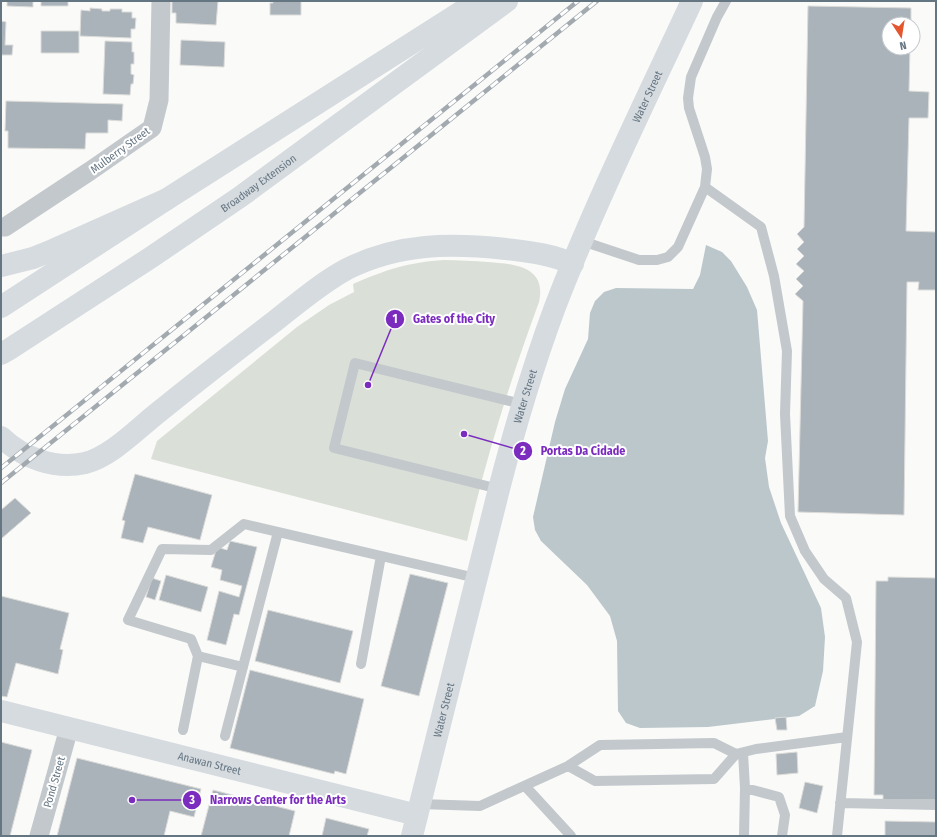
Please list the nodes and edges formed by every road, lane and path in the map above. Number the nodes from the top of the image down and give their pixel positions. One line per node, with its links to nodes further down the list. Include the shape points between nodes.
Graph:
1 (161, 1): 8 (street, Mulberry Street, via 159,100 152,128 90,171 5,226)
2 (478, 1): 7 (main road)
3 (507, 1): 13 (main road, Broadway Extension, via 240,197)
4 (692, 1): 9 (main road, Water Street)
5 (726, 1): 6 (lane, via 689,87 689,108 705,157)
6 (705, 187): 9 (lane, via 678,247 668,257 639,260); 27 (lane, via 760,226 774,276 787,351 785,414 790,516 805,551 824,579 846,598 857,642)
7 (167, 199): 11 (main road, via 43,254); 12 (main road)
8 (1, 226)
9 (582, 240): 10 (main road, Water Street)
10 (573, 264): 14 (main road, Water Street); 15 (main road, via 538,253 472,246 432,246 380,256 346,270 316,289 96,459 73,465 61,465 35,459)
11 (1, 266)
12 (1, 307)
13 (1, 354)
14 (522, 404): 16 (main road, Water Street); 16 (lane, via 355,363 334,448)
15 (1, 438)
16 (499, 489): 19 (main road, Water Street)
17 (278, 532): 18 (lane); 20 (lane, via 244,524 211,550 162,549 128,620 190,639); 22 (lane)
18 (381, 556): 19 (lane); 21 (lane)
19 (476, 578): 34 (main road, Water Street)
20 (198, 656): 22 (lane); 25 (lane)
21 (361, 664)
22 (243, 668): 26 (lane)
23 (1, 711): 24 (main road, Anawan Street)
24 (69, 728): 34 (main road, Anawan Street); 35 (street, Pond Street)
25 (183, 730)
26 (225, 736)
27 (847, 737): 28 (lane); 32 (lane)
28 (739, 753): 29 (lane, via 714,743 600,745); 29 (lane, via 714,779 595,781); 31 (lane)
29 (568, 766): 30 (lane)
30 (524, 786): 34 (lane, via 480,806); 36 (lane)
31 (745, 788): 37 (lane); 38 (lane, via 779,798 785,815)
32 (840, 803): 33 (lane); 39 (lane)
33 (936, 805)
34 (416, 818)
35 (39, 836)
36 (571, 836)
37 (744, 836)
38 (782, 836)
39 (837, 836)

